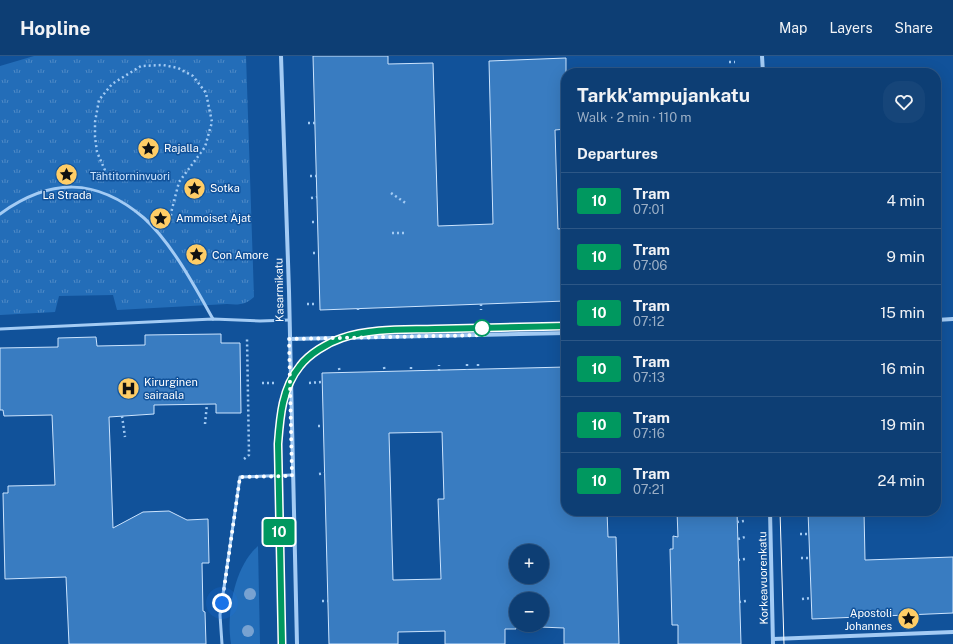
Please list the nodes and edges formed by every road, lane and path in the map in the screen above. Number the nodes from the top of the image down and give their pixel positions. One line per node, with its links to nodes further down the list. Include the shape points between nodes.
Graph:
1 (281, 56): 29 (street, Kasarmikatu)
2 (762, 56): 5 (street)
3 (729, 62): 4 (path)
4 (735, 62)
5 (763, 68)
6 (315, 122): 7 (path)
7 (308, 123)
8 (310, 176): 9 (path)
9 (316, 176)
10 (391, 193): 14 (path)
11 (317, 197): 12 (path)
12 (311, 198)
13 (118, 200): 15 (lane, via 96,190 59,187 37,193); 20 (lane, via 145,219); 20 (path, via 97,152 95,122 98,100 112,84 141,66 163,65 178,68 194,76 206,93 212,122 204,147 179,182)
14 (407, 204)
15 (0, 214)
16 (312, 222): 17 (path)
17 (318, 222)
18 (392, 233): 19 (path)
19 (407, 233)
20 (167, 245): 27 (lane)
21 (313, 252): 22 (path)
22 (318, 253)
23 (481, 304): 25 (path)
24 (358, 308): 26 (path)
25 (481, 310)
26 (358, 313)
27 (213, 319): 29 (lane); 31 (lane)
28 (953, 319): 30 (street)
29 (289, 320): 33 (street, Kasarmikatu)
30 (941, 320)
31 (0, 329)
32 (561, 333): 33 (street)
33 (289, 339): 56 (street, Kasarmikatu)
34 (467, 364): 41 (path)
35 (478, 364): 40 (path)
36 (439, 365): 43 (path)
37 (411, 366): 42 (path)
38 (384, 367): 44 (path)
39 (339, 368): 45 (path)
40 (478, 369)
41 (467, 370)
42 (411, 371)
43 (439, 371)
44 (385, 372)
45 (340, 373)
46 (322, 382): 47 (path)
47 (317, 383)
48 (207, 404): 50 (path)
49 (122, 416): 53 (path)
50 (205, 424)
51 (318, 426): 52 (path)
52 (323, 426)
53 (126, 437)
54 (325, 473): 55 (path)
55 (319, 474)
56 (292, 476): 76 (lane, via 240,477 220,615); 77 (street, Kasarmikatu)
57 (770, 516): 75 (street, Korkeavuorenkatu)
58 (744, 521): 59 (path)
59 (737, 522)
60 (800, 534): 61 (path)
61 (809, 534)
62 (744, 537): 63 (path)
63 (738, 539)
64 (801, 558): 65 (path)
65 (810, 558)
66 (745, 559): 67 (path)
67 (738, 560)
68 (811, 598): 69 (path)
69 (802, 599)
70 (322, 601): 71 (path)
71 (328, 601)
72 (746, 601): 73 (path)
73 (740, 602)
74 (953, 632): 75 (street)
75 (773, 639): 78 (street, Korkeavuorenkatu)
76 (222, 644)
77 (297, 644)
78 (773, 644)

